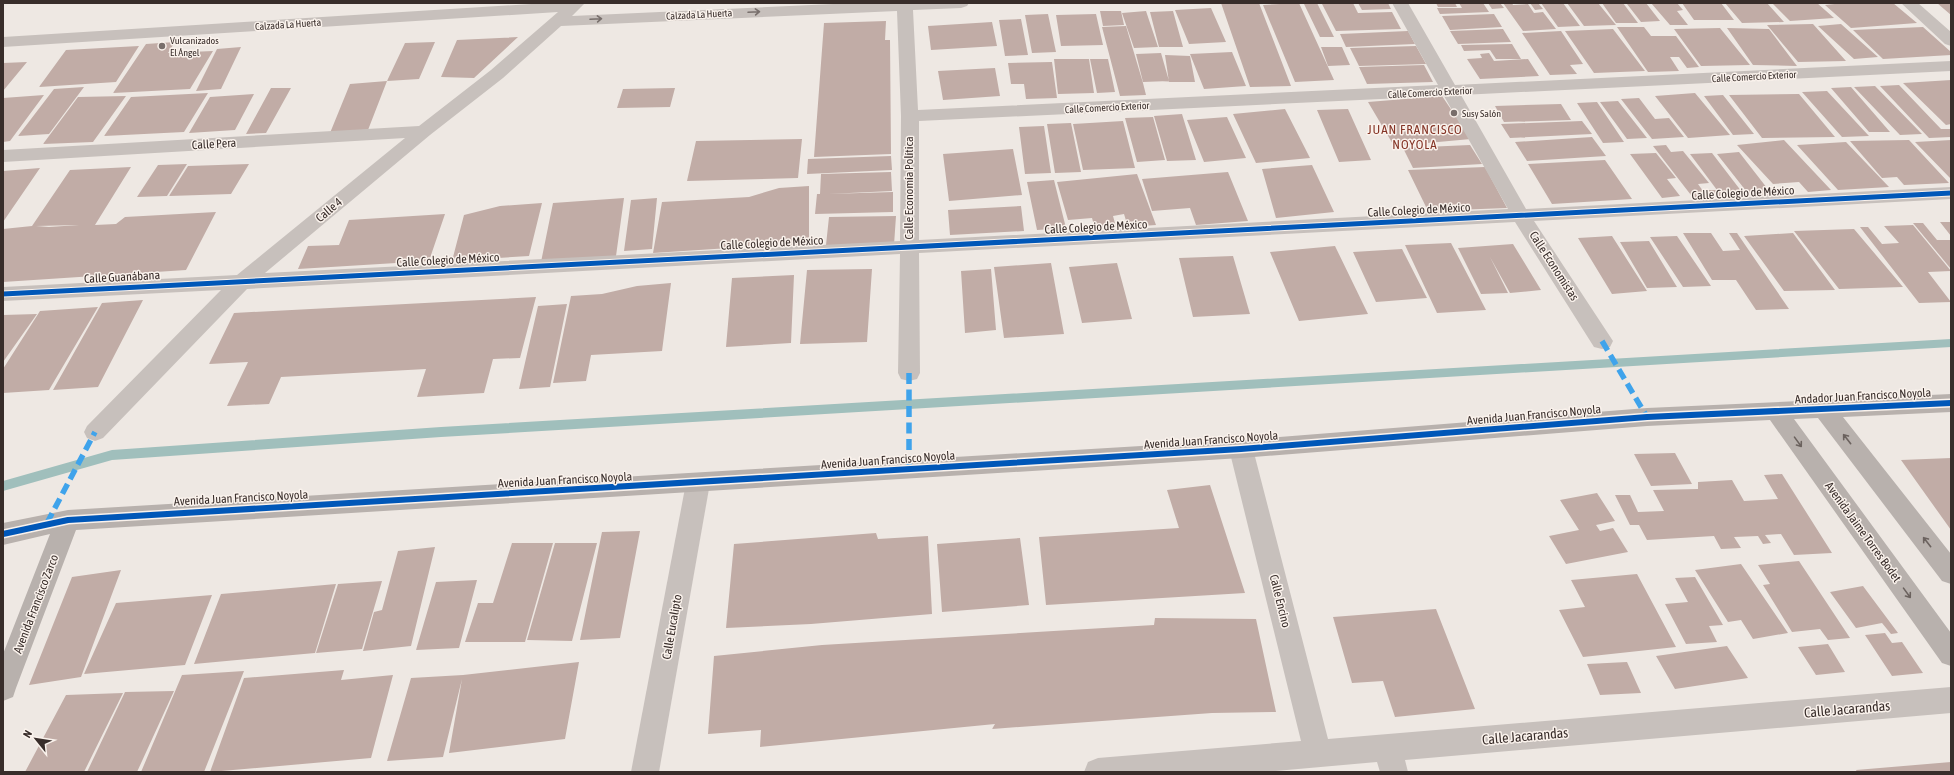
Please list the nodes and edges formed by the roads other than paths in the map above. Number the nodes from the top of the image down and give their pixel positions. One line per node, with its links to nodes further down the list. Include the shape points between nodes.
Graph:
1 (961, 3): 5 (street, Calzada La Huerta)
2 (1400, 3): 10 (street, Calle Economistas)
3 (1909, 3): 7 (street)
4 (576, 4): 6 (street, Calle 4); 8 (street, Calzada La Huerta)
5 (906, 4): 6 (street, Calzada La Huerta, one-way to 5); 11 (street, Calle Economía Política)
6 (557, 21): 12 (street, Calle 4, via 497,74)
7 (1951, 41)
8 (3, 42)
9 (1951, 66): 10 (street, Calle Comercio Exterior)
10 (1450, 91): 11 (street, Calle Comercio Exterior); 15 (street, Calle Economistas)
11 (910, 116): 16 (street, Calle Economía Política)
12 (424, 131): 13 (street, Calle Pera); 17 (street, Calle 4)
13 (3, 156)
14 (1951, 193): 15 (street, Calle Colegio de México)
15 (1521, 216): 16 (street, Calle Colegio de México); 19 (street, Calle Economistas)
16 (909, 247): 17 (street, Calle Colegio de México); 20 (street, Calle Economía Política)
17 (241, 282): 18 (street, Calle Guanábana); 24 (street, Calle 4)
18 (3, 294)
19 (1602, 341)
20 (909, 373)
21 (1951, 403): 22 (street, Andador Juan Francisco Noyola)
22 (1824, 409): 23 (street, Andador Juan Francisco Noyola); 29 (street, one-way to 22)
23 (1775, 410): 25 (street, Avenida Juan Francisco Noyola, via 1647,417); 30 (street, Avenida Jaime Torres Bodet, one-way to 30)
24 (95, 432)
25 (1241, 449): 26 (street, Avenida Juan Francisco Noyola); 33 (street, Calle Encino)
26 (698, 483): 27 (street, Avenida Juan Francisco Noyola); 35 (street, Calle Eucalipto)
27 (68, 520): 28 (street, Avenida Juan Francisco Noyola); 31 (street, Avenida Francisco Zarco)
28 (3, 534)
29 (1951, 572)
30 (1951, 654)
31 (3, 688)
32 (1951, 700): 34 (street, Calle Jacarandas)
33 (1318, 753): 34 (street, Calle Jacarandas); 36 (street, Calle Jacarandas)
34 (1390, 760)
35 (645, 772)
36 (1098, 772)

